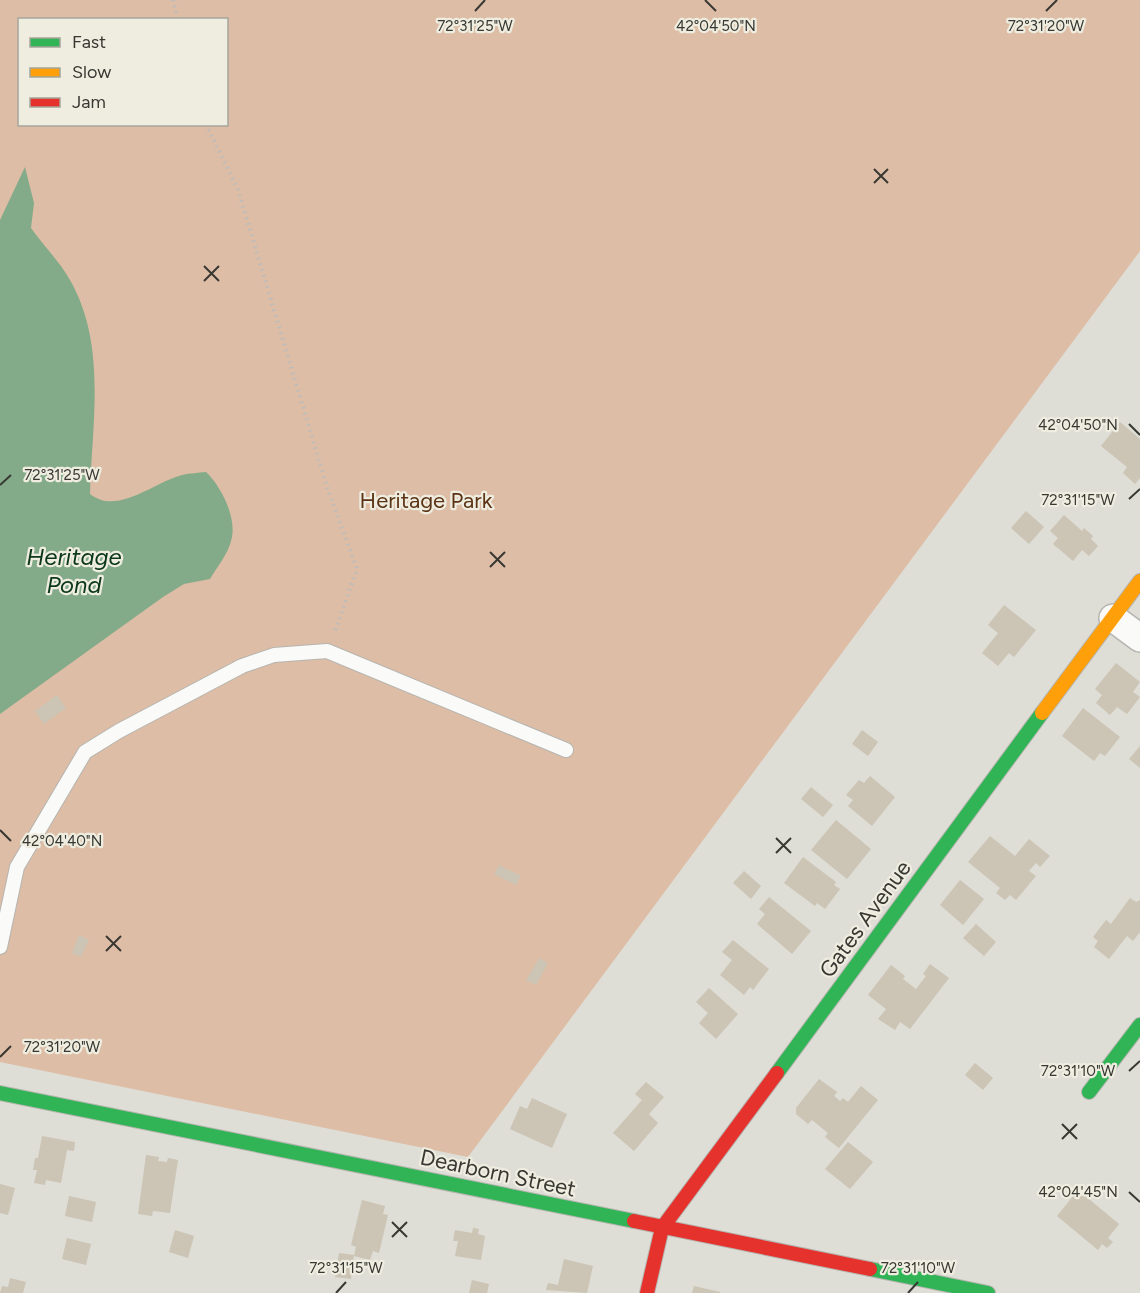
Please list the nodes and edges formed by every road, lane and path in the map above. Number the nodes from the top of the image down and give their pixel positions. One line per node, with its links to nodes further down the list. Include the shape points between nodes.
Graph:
1 (173, 0): 2 (path)
2 (178, 18)
3 (207, 126): 7 (path, via 238,190 327,488 357,569)
4 (1140, 581): 5 (street, Gates Avenue)
5 (1113, 618): 6 (street); 13 (street, Gates Avenue)
6 (1140, 638)
7 (327, 651): 8 (lane); 9 (lane, via 274,655 242,666 85,752 17,867)
8 (566, 750)
9 (0, 947)
10 (1140, 1025): 11 (street)
11 (1089, 1092)
12 (0, 1093): 13 (street, Dearborn Street)
13 (662, 1228): 14 (street, Gates Avenue); 15 (street, Dearborn Street)
14 (647, 1293)
15 (988, 1293)

